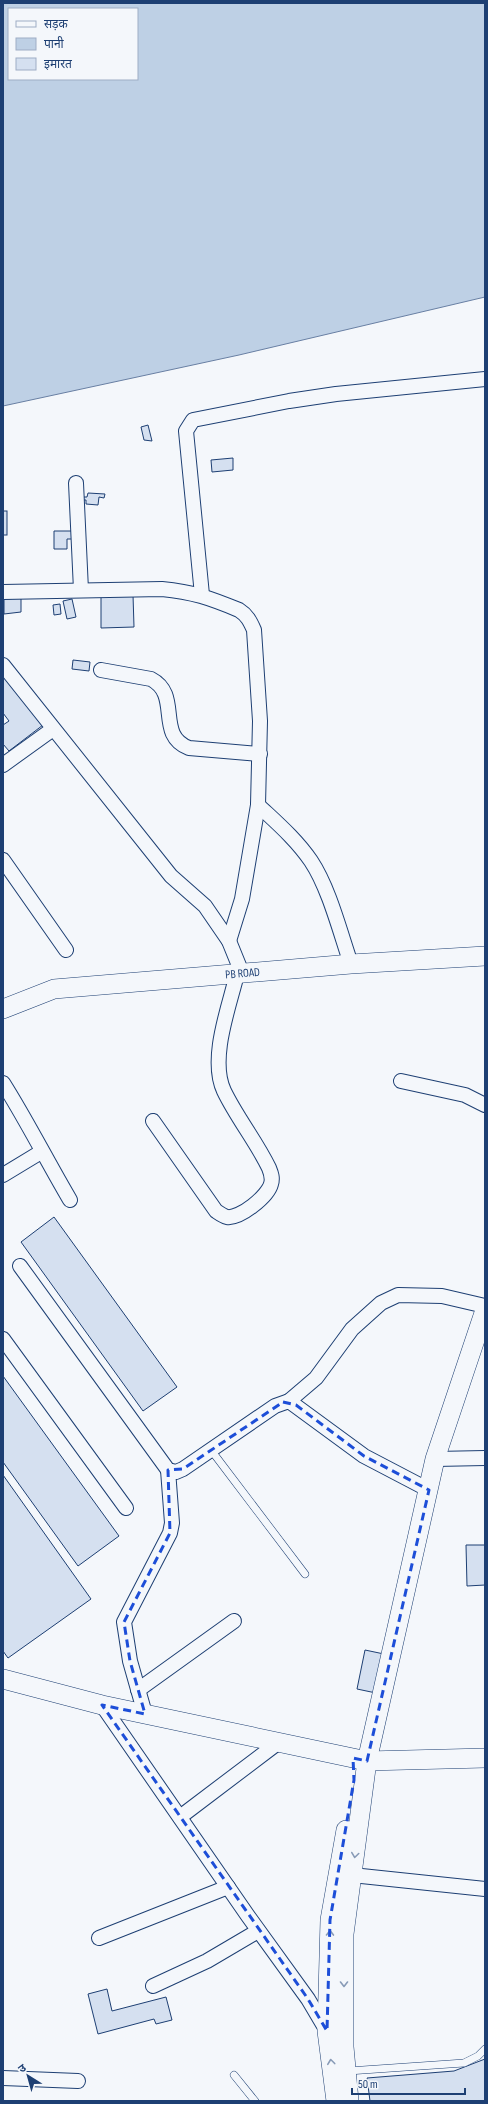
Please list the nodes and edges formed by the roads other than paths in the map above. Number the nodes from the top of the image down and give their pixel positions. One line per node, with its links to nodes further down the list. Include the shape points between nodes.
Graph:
1 (485, 379): 5 (street, via 289,400 192,420 186,431)
2 (76, 483): 3 (street)
3 (81, 590): 4 (street); 5 (street, via 162,589)
4 (3, 592)
5 (202, 595): 9 (street, via 244,613 254,630)
6 (3, 665): 8 (street)
7 (101, 670): 9 (street, via 157,682 167,700 171,733 181,745 189,748)
8 (53, 729): 10 (street); 13 (street, via 171,876 205,906)
9 (260, 754): 11 (street)
10 (3, 765)
11 (258, 805): 13 (street, via 242,899); 16 (street, via 311,861 326,893)
12 (3, 860): 14 (street)
13 (229, 940): 17 (street)
14 (66, 950)
15 (485, 956): 16 (street, PB ROAD)
16 (351, 964): 17 (street, PB ROAD)
17 (239, 973): 18 (street, PB ROAD, via 54,989); 22 (street, via 218,1066 224,1091 269,1168 272,1176 268,1191 242,1213 228,1217 220,1214)
18 (3, 1009)
19 (401, 1081): 21 (street, via 465,1095)
20 (3, 1083): 23 (street, via 18,1106)
21 (485, 1105)
22 (153, 1121)
23 (41, 1152): 24 (street); 25 (street)
24 (3, 1175)
25 (70, 1200)
26 (20, 1266): 34 (street)
27 (485, 1306): 30 (street, via 442,1296 398,1294 381,1303 352,1328 316,1378)
28 (485, 1310): 33 (street)
29 (3, 1339): 36 (street)
30 (289, 1401): 31 (street, via 275,1406); 35 (street, via 364,1456)
31 (211, 1450): 34 (street, via 183,1469 176,1472); 37 (lane)
32 (485, 1458): 33 (street)
33 (435, 1459): 35 (street)
34 (168, 1470): 40 (street, via 172,1523 170,1533 124,1622)
35 (428, 1490): 45 (street)
36 (126, 1508)
37 (305, 1574)
38 (234, 1621): 40 (street)
39 (3, 1679): 41 (street)
40 (138, 1690): 42 (street)
41 (102, 1705): 42 (street); 46 (street)
42 (145, 1714): 43 (street)
43 (279, 1742): 45 (street); 46 (street)
44 (485, 1758): 45 (street)
45 (360, 1759): 47 (street, one-way to 47); 53 (street, one-way to 45, via 330,1920 354,1780)
46 (180, 1817): 48 (street)
47 (352, 1875): 49 (street); 55 (street, one-way to 55, via 344,1934 344,2047)
48 (228, 1887): 50 (street); 51 (street)
49 (485, 1889)
50 (258, 1931): 52 (street, via 207,1961); 53 (street, via 308,1999)
51 (99, 1938)
52 (153, 1986)
53 (327, 2031): 60 (street, one-way to 53)
54 (485, 2049): 55 (lane, via 464,2063)
55 (347, 2071): 61 (street)
56 (234, 2075): 59 (lane)
57 (3, 2078): 58 (street)
58 (78, 2081)
59 (255, 2101)
60 (336, 2101)
61 (349, 2101)

